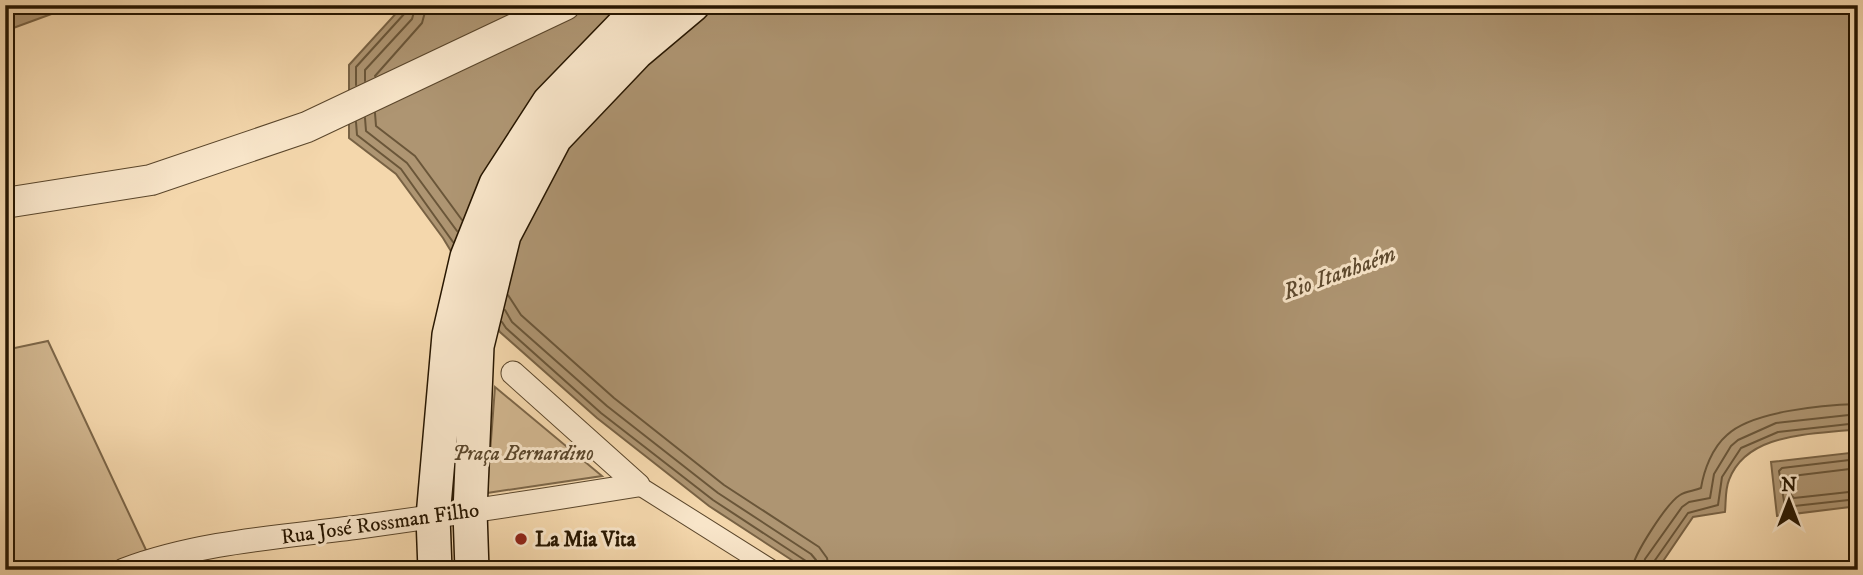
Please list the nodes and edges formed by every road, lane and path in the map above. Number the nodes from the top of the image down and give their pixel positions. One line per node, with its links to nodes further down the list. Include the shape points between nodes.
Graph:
1 (565, 5): 4 (street, via 307,127 151,180)
2 (643, 5): 5 (main road, via 549,102 496,184 467,257)
3 (693, 5): 5 (main road, via 636,53 555,138 504,235)
4 (5, 203)
5 (463, 340): 8 (main road); 9 (main road)
6 (513, 373): 7 (street)
7 (638, 485): 8 (street, Rua José Rossman Filho); 13 (street)
8 (470, 512): 9 (street, Rua José Rossman Filho); 12 (main road)
9 (433, 517): 10 (street, Rua José Rossman Filho, via 243,542 153,559); 11 (main road)
10 (124, 570)
11 (435, 570)
12 (472, 570)
13 (773, 570)

